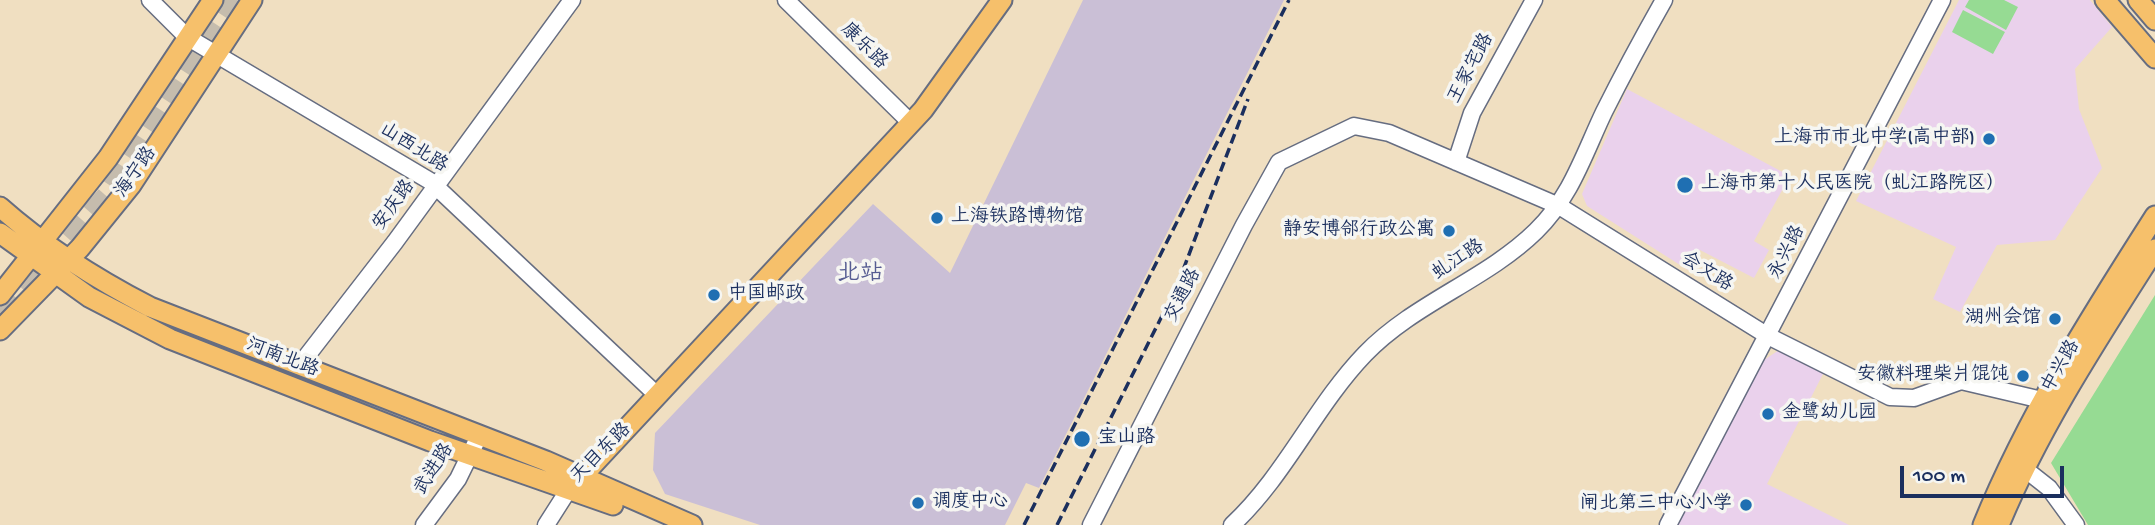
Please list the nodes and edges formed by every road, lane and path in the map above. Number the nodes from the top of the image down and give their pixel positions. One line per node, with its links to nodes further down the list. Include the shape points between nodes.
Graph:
1 (150, 0): 14 (street, 山西北路)
2 (213, 0): 14 (main road, 海宁路)
3 (253, 0): 15 (main road, 海宁路)
4 (572, 0): 20 (street, 安庆路)
5 (786, 0): 17 (street, 康乐路)
6 (989, 0): 17 (main road, 天目东路)
7 (1002, 0): 17 (main road, 天目东路, via 933,98)
8 (1534, 0): 19 (street, 王家宅路, via 1472,113)
9 (1664, 0): 22 (street, 虬江路, via 1634,51)
10 (1942, 0): 31 (street, 永兴路)
11 (2105, 0): 16 (main road)
12 (2138, 0): 13 (main road)
13 (2155, 20)
14 (187, 37): 15 (street, 山西北路); 25 (main road, 海宁路, via 108,158)
15 (216, 55): 20 (street, 山西北路); 27 (main road, 海宁路, via 131,185)
16 (2155, 58)
17 (907, 120): 33 (main road, 天目东路)
18 (1354, 126): 19 (street, 会文路, via 1389,133); 43 (street, 交通路, via 1279,162)
19 (1456, 162): 22 (street, 会文路)
20 (435, 186): 32 (street, 安庆路); 33 (street, 山西北路)
21 (0, 206): 25 (main road, 河南北路)
22 (1559, 206): 31 (street, 会文路); 44 (street, 虬江路, via 1515,250 1405,321 1367,352 1333,391 1257,498)
23 (2155, 216): 34 (main road, 中兴路)
24 (0, 233): 25 (main road, 河南北路)
25 (38, 249): 27 (main road, 河南北路); 28 (main road, 河南北路); 29 (main road, 海宁路)
26 (2155, 249): 37 (main road, 中兴路)
27 (70, 259): 28 (main road, 海宁路); 32 (main road, 河南北路, via 99,281 150,307)
28 (54, 274): 30 (main road, 海宁路); 36 (main road, 河南北路, via 102,305 170,339)
29 (0, 295)
30 (0, 330)
31 (1768, 336): 34 (street, 会文路, via 1899,400 1961,381); 45 (street, 永兴路)
32 (299, 366): 35 (main road, 河南北路)
33 (654, 392): 38 (main road, 天目东路)
34 (2042, 400): 37 (main road, 中兴路)
35 (479, 436): 36 (street, 武进路); 38 (main road, 河南北路)
36 (470, 454): 38 (main road, 河南北路); 39 (street, 武进路)
37 (2018, 463): 46 (main road, 中兴路); 47 (main road, 中兴路); 48 (street, via 2049,488)
38 (574, 480): 40 (street); 41 (main road); 42 (main road)
39 (424, 525)
40 (546, 525)
41 (665, 525)
42 (692, 525)
43 (1091, 525)
44 (1231, 525)
45 (1668, 525)
46 (1983, 525)
47 (1999, 525)
48 (2076, 525)

